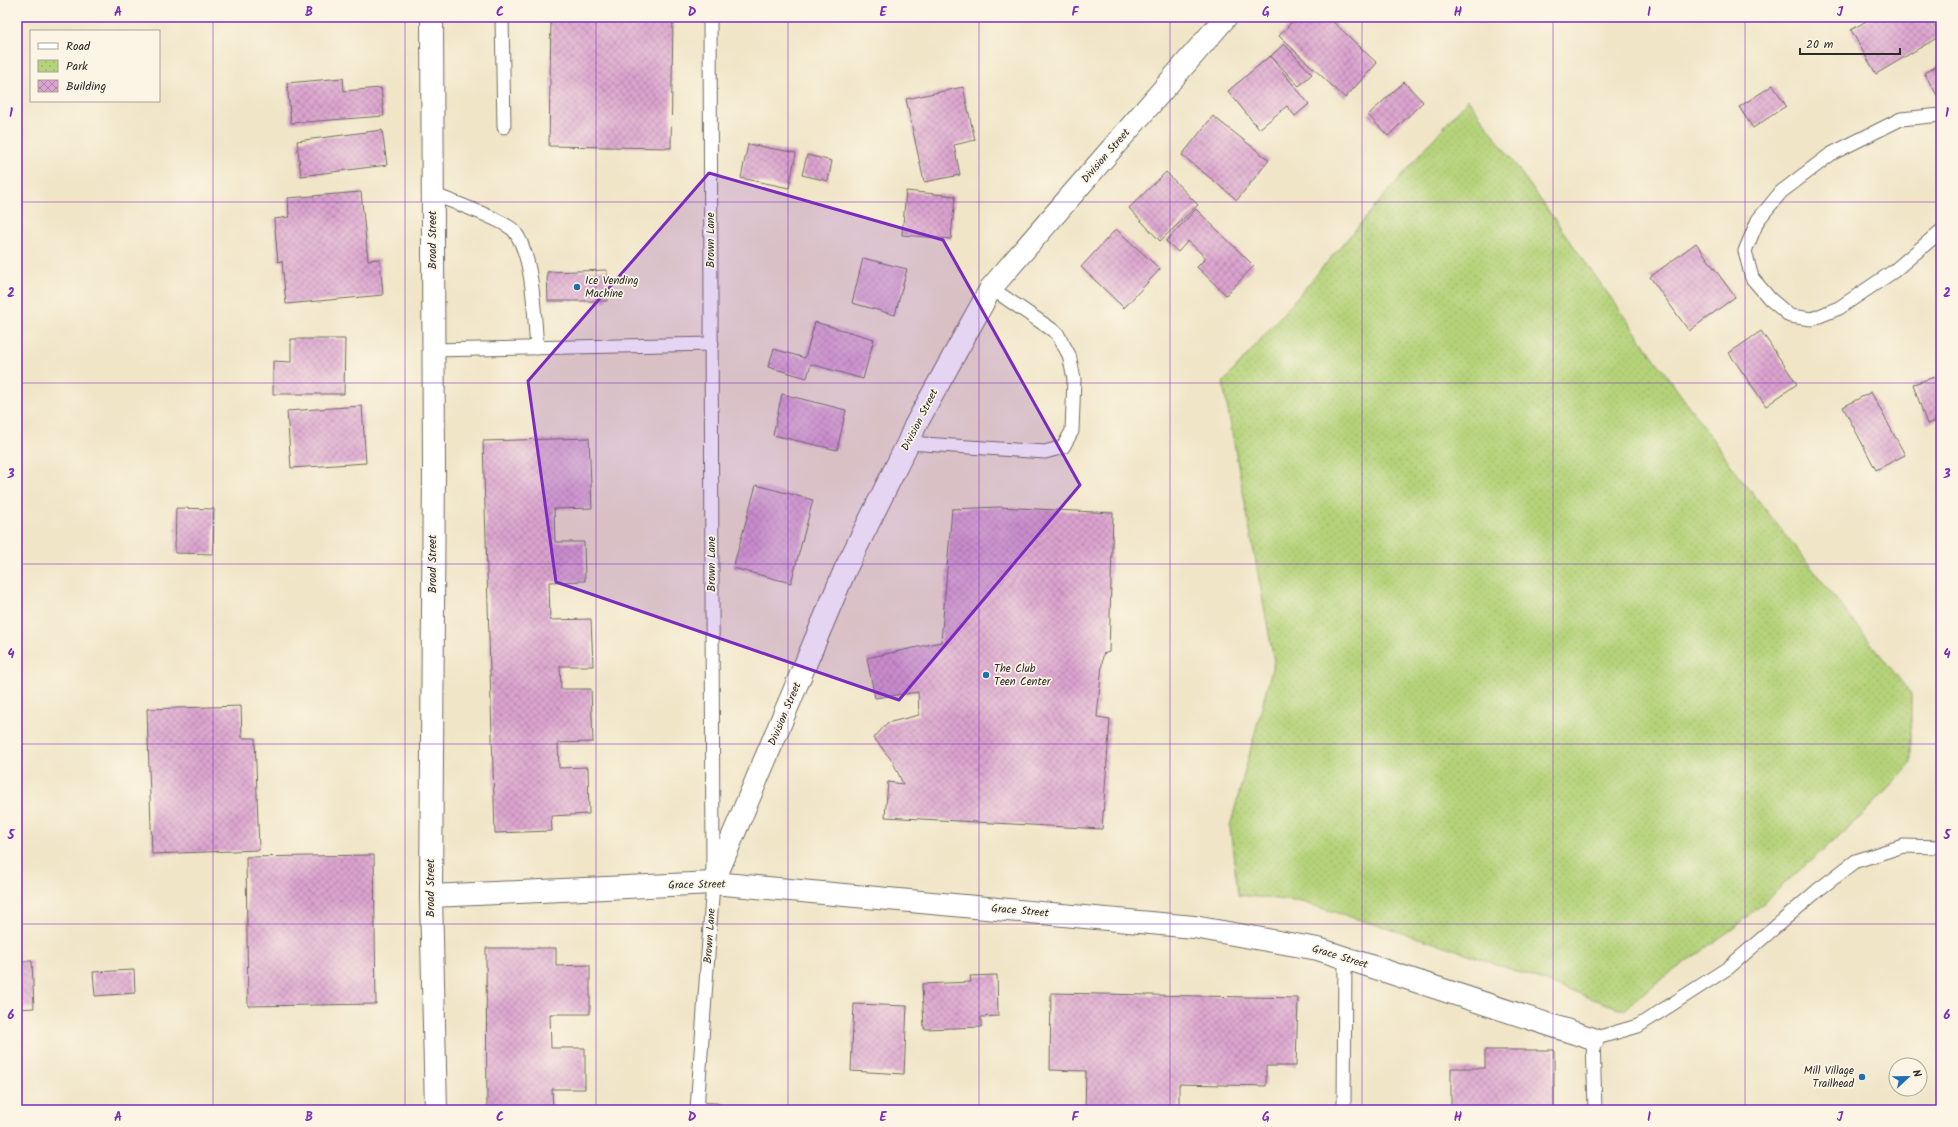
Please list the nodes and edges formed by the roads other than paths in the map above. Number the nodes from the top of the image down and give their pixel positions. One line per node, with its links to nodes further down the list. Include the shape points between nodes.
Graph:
1 (432, 17): 7 (street, Broad Street)
2 (502, 17): 6 (lane)
3 (710, 17): 10 (lane, Brown Lane)
4 (1226, 17): 9 (street, Division Street)
5 (1941, 115): 8 (lane, via 1901,119 1832,154 1781,192 1758,220 1745,251 1752,278 1770,299 1790,316 1812,319 1839,308 1888,275)
6 (504, 127)
7 (432, 194): 11 (lane, via 515,231 528,265); 12 (street, Broad Street)
8 (1941, 231)
9 (991, 288): 13 (street, Division Street); 13 (lane, via 1057,333 1069,354 1074,379 1072,431 1063,447 1045,452)
10 (712, 344): 11 (lane); 15 (lane, Brown Lane)
11 (537, 348): 12 (lane)
12 (433, 350): 16 (street, Broad Street)
13 (908, 443): 15 (street, Division Street, via 845,570)
14 (1941, 847): 18 (lane, via 1903,846 1856,861 1818,890 1728,968 1638,1026)
15 (713, 883): 16 (street, Grace Street); 17 (street, Grace Street, via 1194,926 1318,949); 20 (lane, Brown Lane)
16 (431, 896): 19 (street, Broad Street)
17 (1345, 958): 18 (street, Grace Street); 22 (lane)
18 (1593, 1039): 23 (lane)
19 (436, 1110)
20 (697, 1110): 21 (lane)
21 (716, 1110)
22 (1344, 1110)
23 (1594, 1110)

